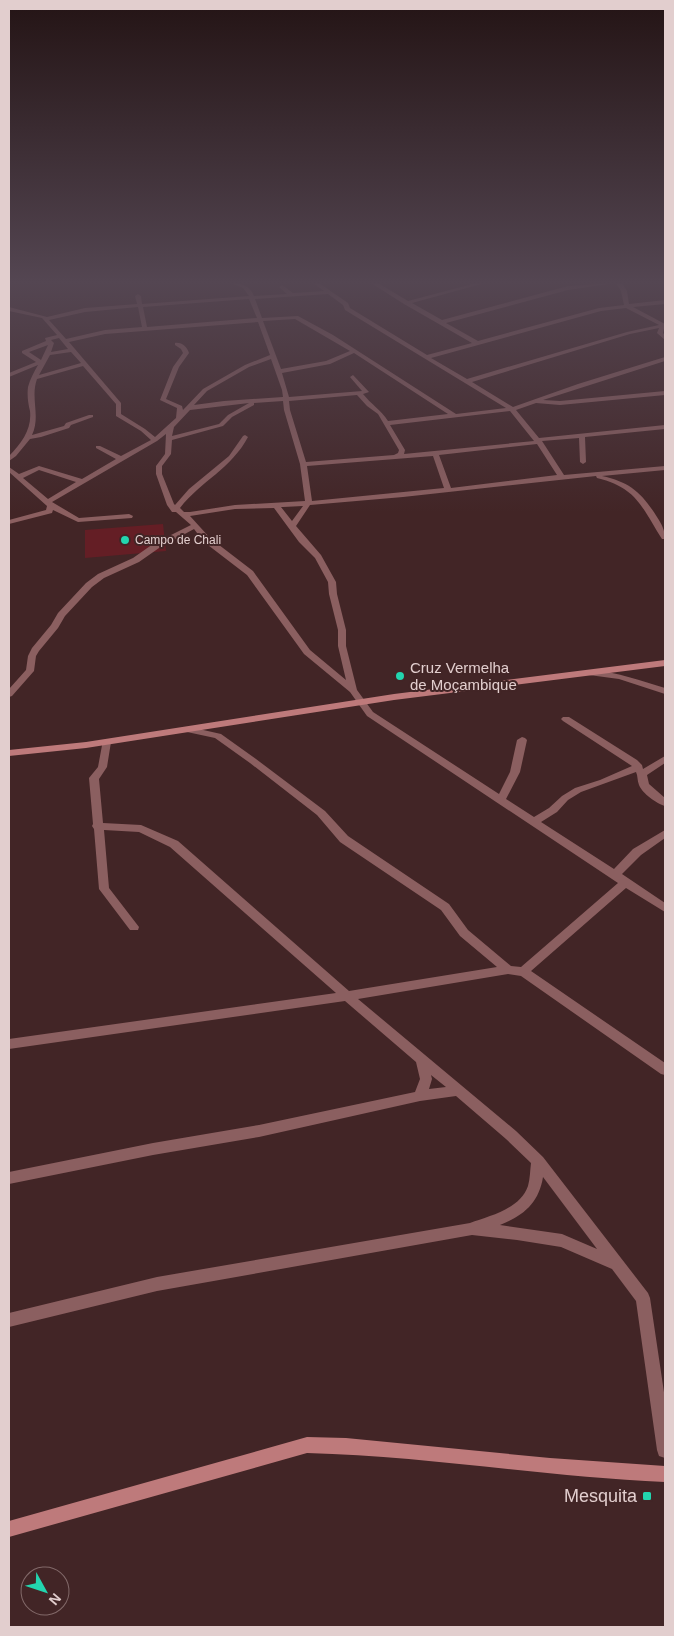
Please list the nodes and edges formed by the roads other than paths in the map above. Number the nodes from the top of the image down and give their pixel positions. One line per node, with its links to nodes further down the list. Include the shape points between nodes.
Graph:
1 (36, 359): 12 (street)
2 (43, 359): 12 (street)
3 (80, 359): 13 (street)
4 (181, 359): 30 (street, via 163,400 180,407)
5 (265, 359): 26 (street, via 205,390)
6 (274, 359): 14 (street)
7 (337, 359): 14 (street)
8 (363, 359): 29 (street)
9 (431, 359): 18 (street)
10 (541, 359): 18 (street)
11 (664, 359): 23 (street)
12 (40, 362): 15 (street); 17 (street)
13 (84, 364): 17 (street); 38 (street, via 119,404 118,415)
14 (279, 371): 21 (street)
15 (9, 375)
16 (353, 377): 20 (street, via 366,390)
17 (34, 378): 35 (street, via 30,395 33,425)
18 (468, 381): 24 (street)
19 (665, 393): 23 (street, via 560,403)
20 (360, 394): 21 (street); 31 (street)
21 (286, 399): 22 (street); 46 (street)
22 (262, 401): 26 (street); 37 (street, via 245,407 221,425)
23 (536, 402): 25 (street)
24 (505, 405): 25 (street); 27 (street)
25 (520, 406): 27 (street)
26 (190, 408): 30 (street)
27 (512, 409): 29 (street); 39 (street)
28 (91, 416): 35 (street, via 62,430)
29 (454, 416): 31 (street)
30 (179, 418): 32 (street)
31 (387, 424): 42 (street, via 402,450)
32 (171, 426): 37 (street); 38 (street)
33 (665, 427): 34 (street)
34 (582, 435): 39 (street); 45 (street)
35 (27, 437): 43 (street)
36 (245, 437): 58 (street, via 238,453 189,493)
37 (168, 439): 58 (street, via 168,454 158,469 170,506)
38 (155, 440): 44 (street)
39 (538, 441): 41 (street); 51 (street)
40 (98, 447): 44 (street)
41 (435, 453): 42 (street); 54 (street)
42 (395, 457): 46 (street)
43 (9, 459)
44 (121, 459): 53 (street)
45 (583, 462)
46 (303, 464): 55 (street)
47 (665, 468): 49 (street)
48 (9, 469): 50 (street)
49 (586, 475): 51 (street); 63 (street, via 610,479 633,490)
50 (18, 477): 52 (street); 53 (street, via 39,468); 56 (street)
51 (562, 477): 54 (street)
52 (9, 481)
53 (83, 482): 56 (street)
54 (448, 489): 55 (street)
55 (309, 502): 57 (street); 62 (street)
56 (49, 503): 59 (street, via 78,520); 60 (street, via 49,511)
57 (276, 505): 58 (street); 62 (street)
58 (179, 512): 61 (street)
59 (128, 516)
60 (9, 522)
61 (195, 526): 66 (street, via 207,540 250,573 307,652); 68 (street, via 89,585 60,615 32,656 30,671)
62 (292, 526): 66 (street, via 323,563 332,582)
63 (665, 537)
64 (665, 663): 65 (street)
65 (590, 673): 67 (street, via 632,679); 69 (street)
66 (353, 690): 69 (street)
67 (665, 691)
68 (9, 694)
69 (362, 702): 71 (street); 77 (street, via 371,715)
70 (566, 719): 76 (street, via 620,752)
71 (190, 730): 73 (street); 86 (street, via 218,736 253,761 321,813 344,838 445,907 464,933)
72 (522, 740): 77 (street, via 514,772)
73 (106, 742): 74 (street); 80 (street, via 102,768 94,778)
74 (9, 753)
75 (665, 759): 76 (street)
76 (640, 770): 78 (street, via 649,792); 79 (street, via 578,790)
77 (501, 799): 79 (street)
78 (665, 802)
79 (534, 821): 82 (street)
80 (98, 826): 85 (street, via 104,889); 88 (street, via 141,829 174,844)
81 (665, 833): 82 (street, via 636,852)
82 (615, 875): 83 (street)
83 (626, 882): 84 (street); 87 (street)
84 (665, 908)
85 (134, 927)
86 (508, 970): 87 (street); 88 (street)
87 (523, 972): 91 (street)
88 (346, 996): 89 (street); 90 (street)
89 (9, 1044)
90 (422, 1062): 92 (street); 93 (street, via 426,1079)
91 (665, 1070)
92 (456, 1091): 93 (street); 94 (street)
93 (420, 1096): 95 (street, via 259,1131)
94 (538, 1161): 96 (street, via 534,1186 526,1202 509,1215); 97 (street)
95 (9, 1178)
96 (470, 1229): 97 (street, via 562,1241); 98 (street, via 157,1284)
97 (616, 1264): 99 (street, via 644,1298)
98 (9, 1320)
99 (665, 1450)
100 (665, 1474): 101 (street, via 307,1445)
101 (9, 1529)

